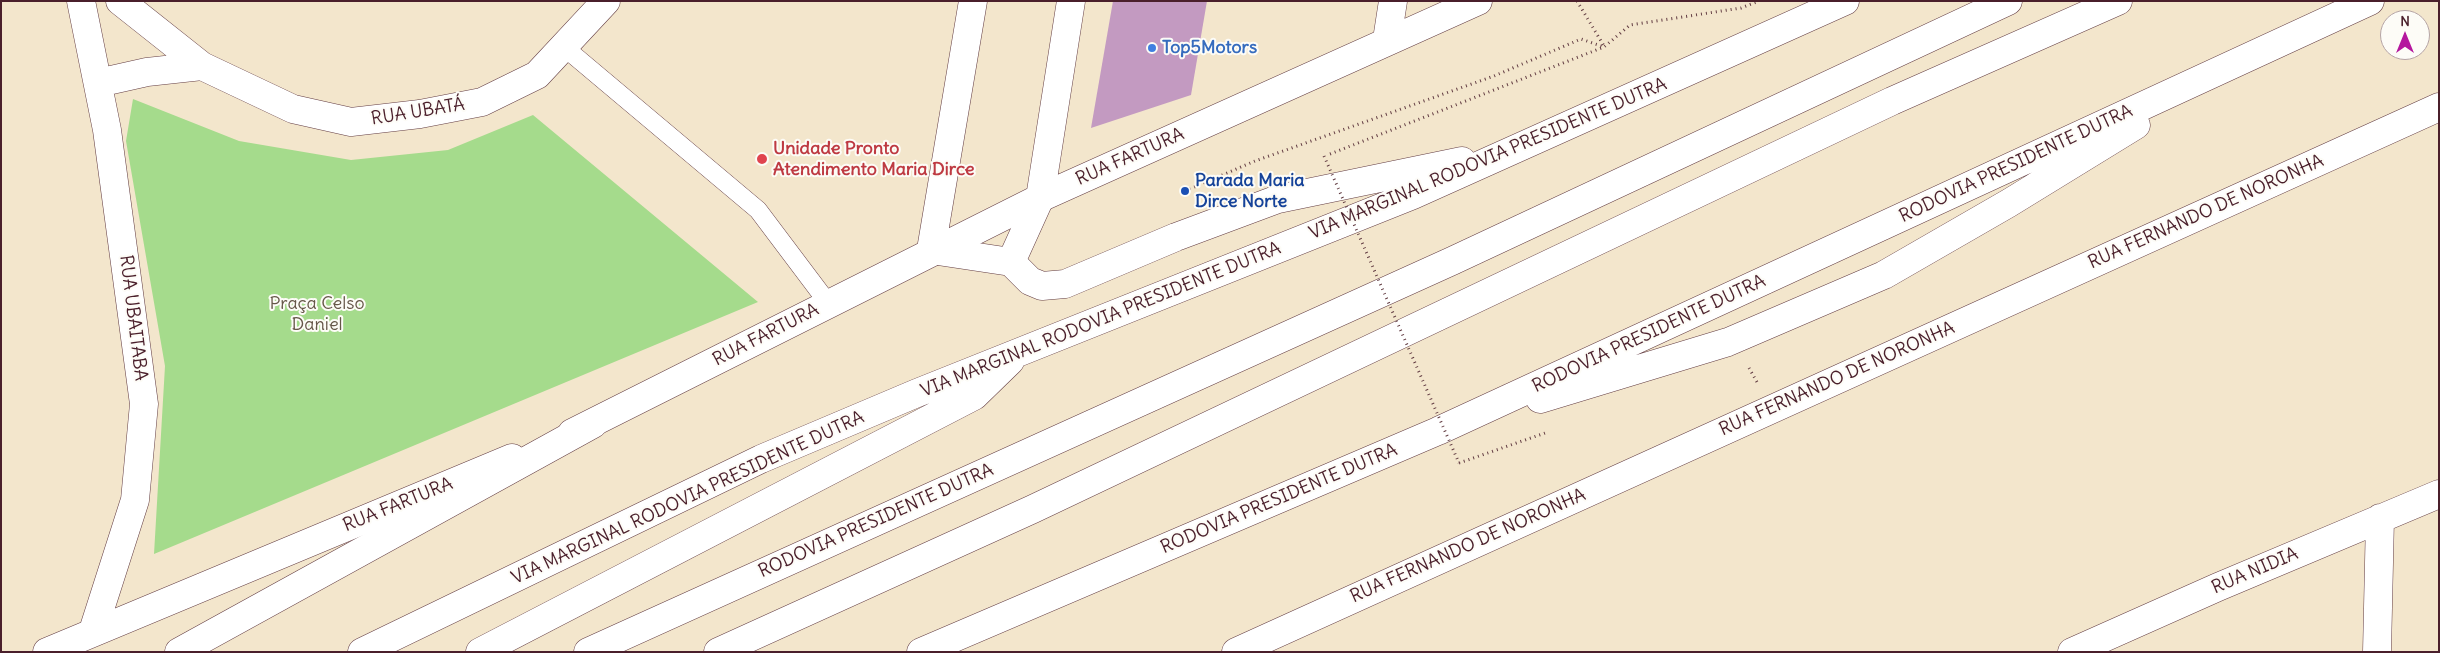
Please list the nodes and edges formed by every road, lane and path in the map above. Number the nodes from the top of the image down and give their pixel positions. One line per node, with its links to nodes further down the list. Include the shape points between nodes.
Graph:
1 (81, 1): 19 (main road, RUA UBAITABA)
2 (120, 1): 18 (main road, RUA UBATÁ)
3 (606, 1): 15 (main road, RUA UBATÁ)
4 (973, 1): 24 (main road)
5 (1072, 1): 23 (main road)
6 (1393, 1): 14 (main road)
7 (1478, 1): 14 (main road, RUA FARTURA)
8 (1577, 1): 16 (path)
9 (1758, 1): 16 (path, via 1741,8 1630,25)
10 (1845, 1): 21 (main road, VIA MARGINAL RODOVIA PRESIDENTE DUTRA)
11 (2008, 1): 39 (main road, RODOVIA PRESIDENTE DUTRA, via 1434,269)
12 (2118, 1): 40 (main road, via 1892,101 1033,509)
13 (2370, 1): 17 (main road, RODOVIA PRESIDENTE DUTRA)
14 (1387, 40): 23 (main road, RUA FARTURA)
15 (564, 47): 18 (main road, RUA UBATÁ, via 537,75 482,102 420,114 351,122 293,109); 26 (lane, via 758,210)
16 (1604, 47): 22 (path, via 1581,39 1494,76 1255,161); 30 (path, bridge, via 1324,156)
17 (2259, 52): 29 (main road, RODOVIA PRESIDENTE DUTRA); 29 (main road, via 2009,203 1884,274 1728,342)
18 (202, 66): 19 (main road, via 148,72)
19 (98, 83): 33 (main road, RUA UBAITABA, via 144,404 135,500)
20 (2439, 107): 34 (main road, RUA FERNANDO DE NORONHA)
21 (1512, 151): 25 (main road, via 1278,199 1176,237 1065,284 1042,286 1030,281); 27 (main road, VIA MARGINAL RODOVIA PRESIDENTE DUTRA, via 1413,195)
22 (1185, 191)
23 (1040, 198): 24 (main road, RUA FARTURA); 25 (main road)
24 (931, 250): 25 (main road); 26 (main road, RUA FARTURA)
25 (1011, 262)
26 (828, 303): 28 (main road, RUA FARTURA)
27 (1020, 352): 37 (main road, VIA MARGINAL RODOVIA PRESIDENTE DUTRA, via 761,459); 38 (main road, via 974,396)
28 (593, 424): 33 (main road, RUA FARTURA); 36 (main road)
29 (1438, 431): 41 (main road, RODOVIA PRESIDENTE DUTRA)
30 (1459, 463)
31 (2439, 494): 32 (main road, RUA NIDIA)
32 (2380, 518): 42 (main road, RUA NIDIA); 43 (main road)
33 (93, 631): 35 (main road, RUA FARTURA)
34 (1244, 650)
35 (47, 652)
36 (179, 652)
37 (362, 652)
38 (480, 652)
39 (588, 652)
40 (718, 652)
41 (921, 652)
42 (2072, 652)
43 (2377, 652)

